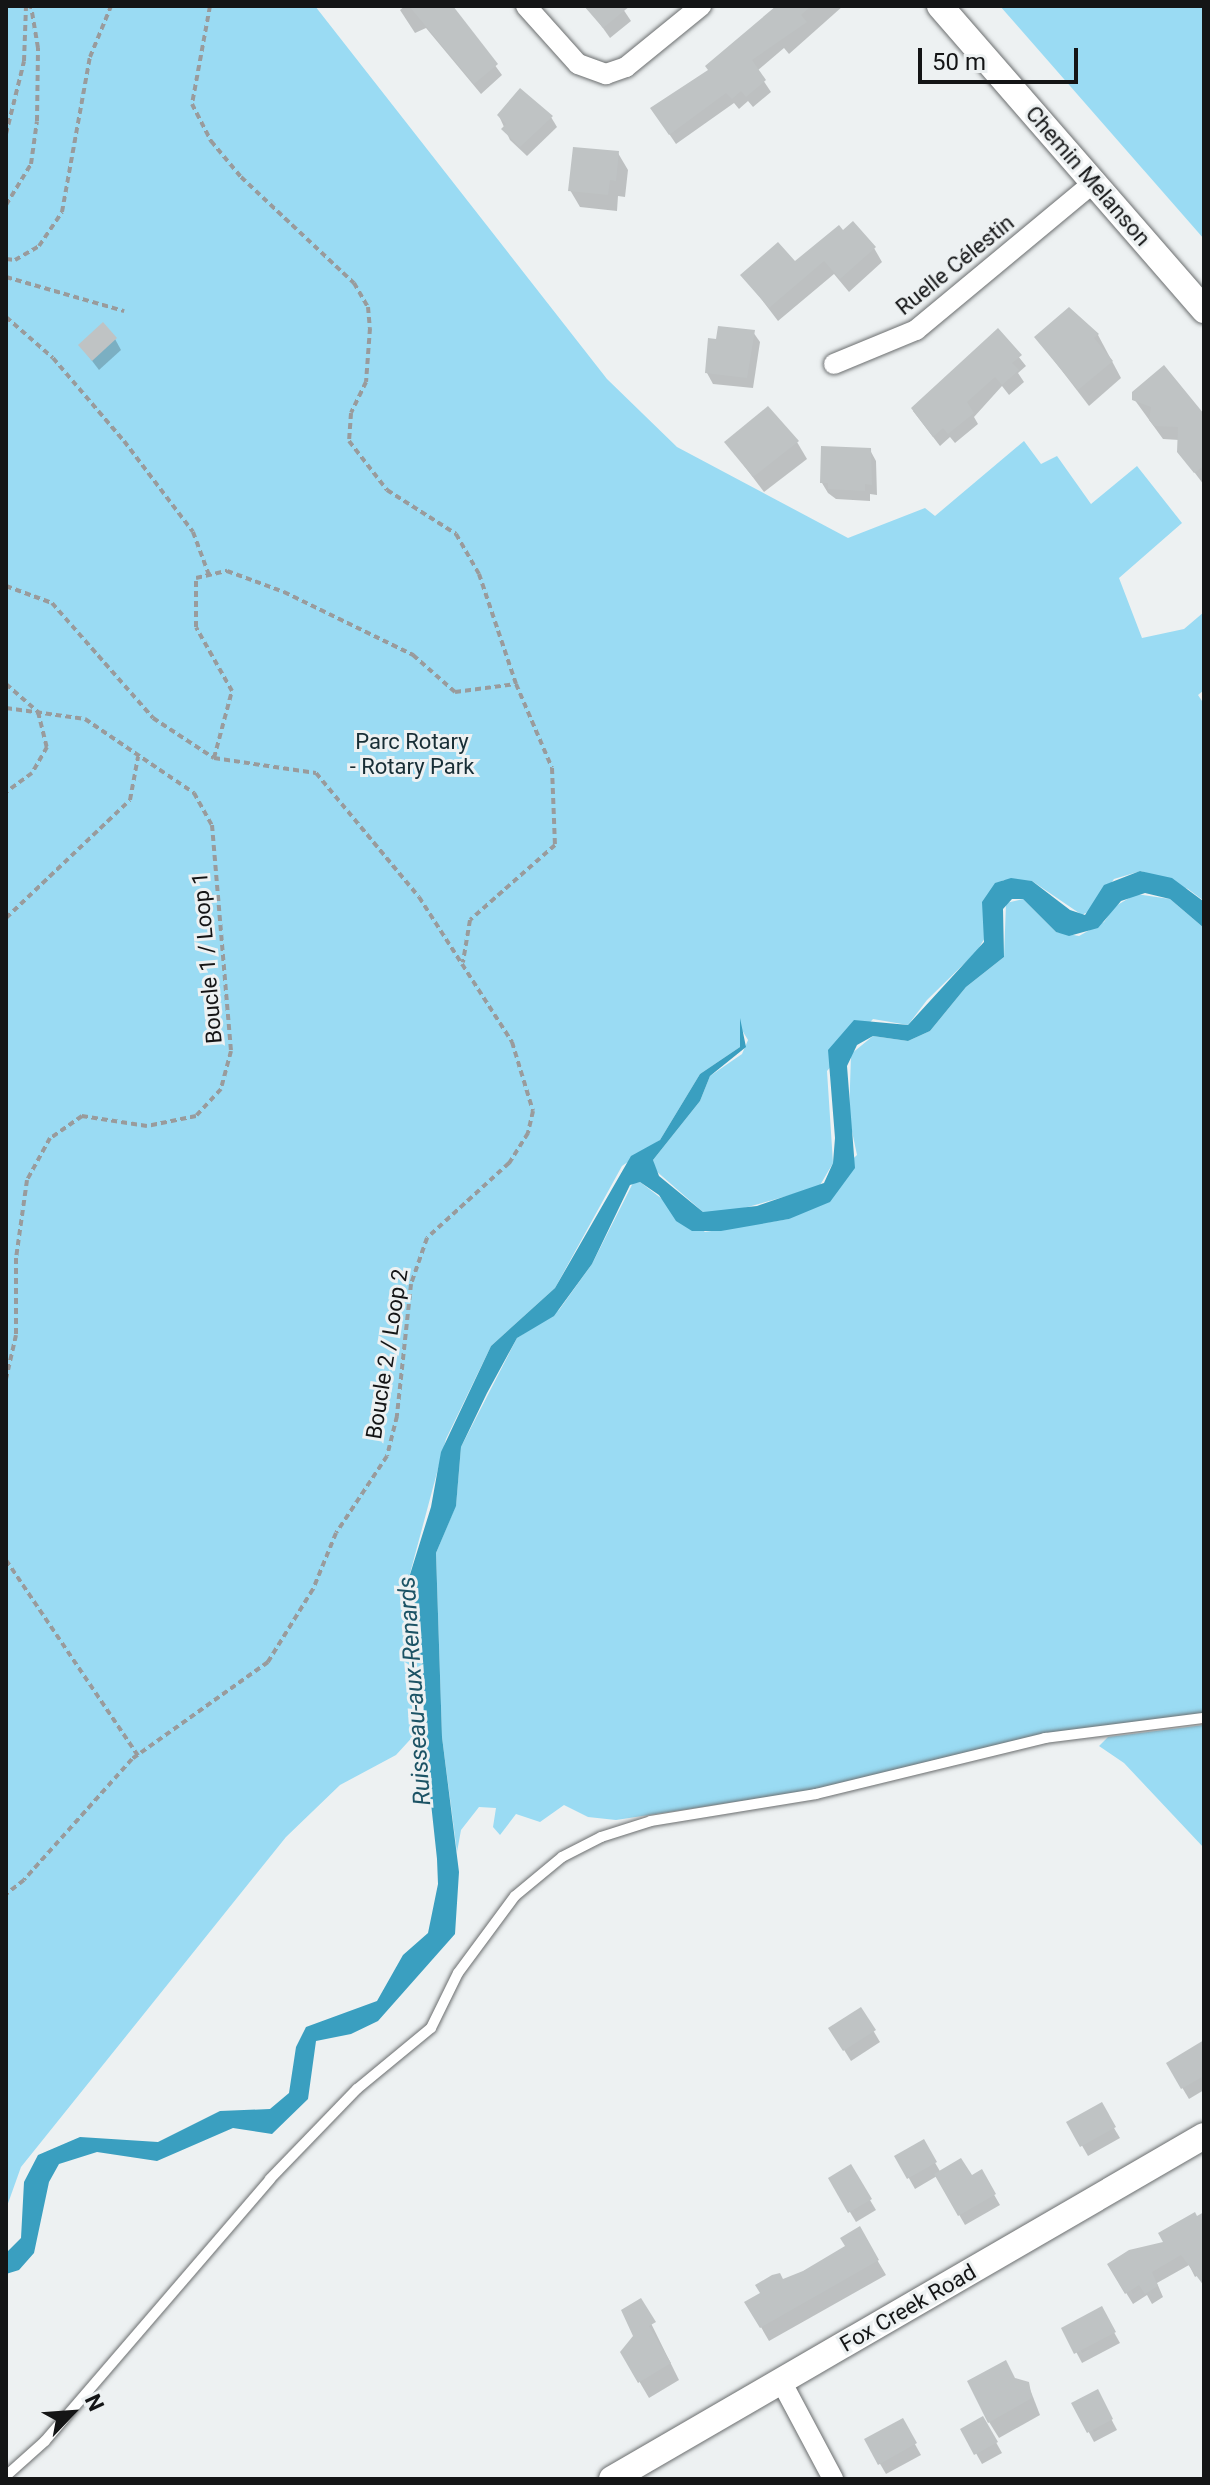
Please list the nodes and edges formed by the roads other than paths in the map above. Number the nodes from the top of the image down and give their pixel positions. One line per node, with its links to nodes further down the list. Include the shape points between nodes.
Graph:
1 (526, 6): 2 (street, via 578,64 606,74 626,67)
2 (701, 6)
3 (940, 6): 4 (street, Chemin Melanson)
4 (1093, 183): 5 (street, Chemin Melanson); 6 (street, Ruelle Célestin, via 916,330)
5 (1204, 310)
6 (834, 364)
7 (1204, 1718): 10 (lane, via 1045,1738 816,1794 651,1821 562,1857 515,1896 458,1973 431,2028 357,2089 270,2179 45,2441)
8 (1204, 2136): 9 (street, Fox Creek Road)
9 (781, 2381): 11 (street, Fox Creek Road); 12 (street)
10 (6, 2476)
11 (612, 2479)
12 (833, 2479)

